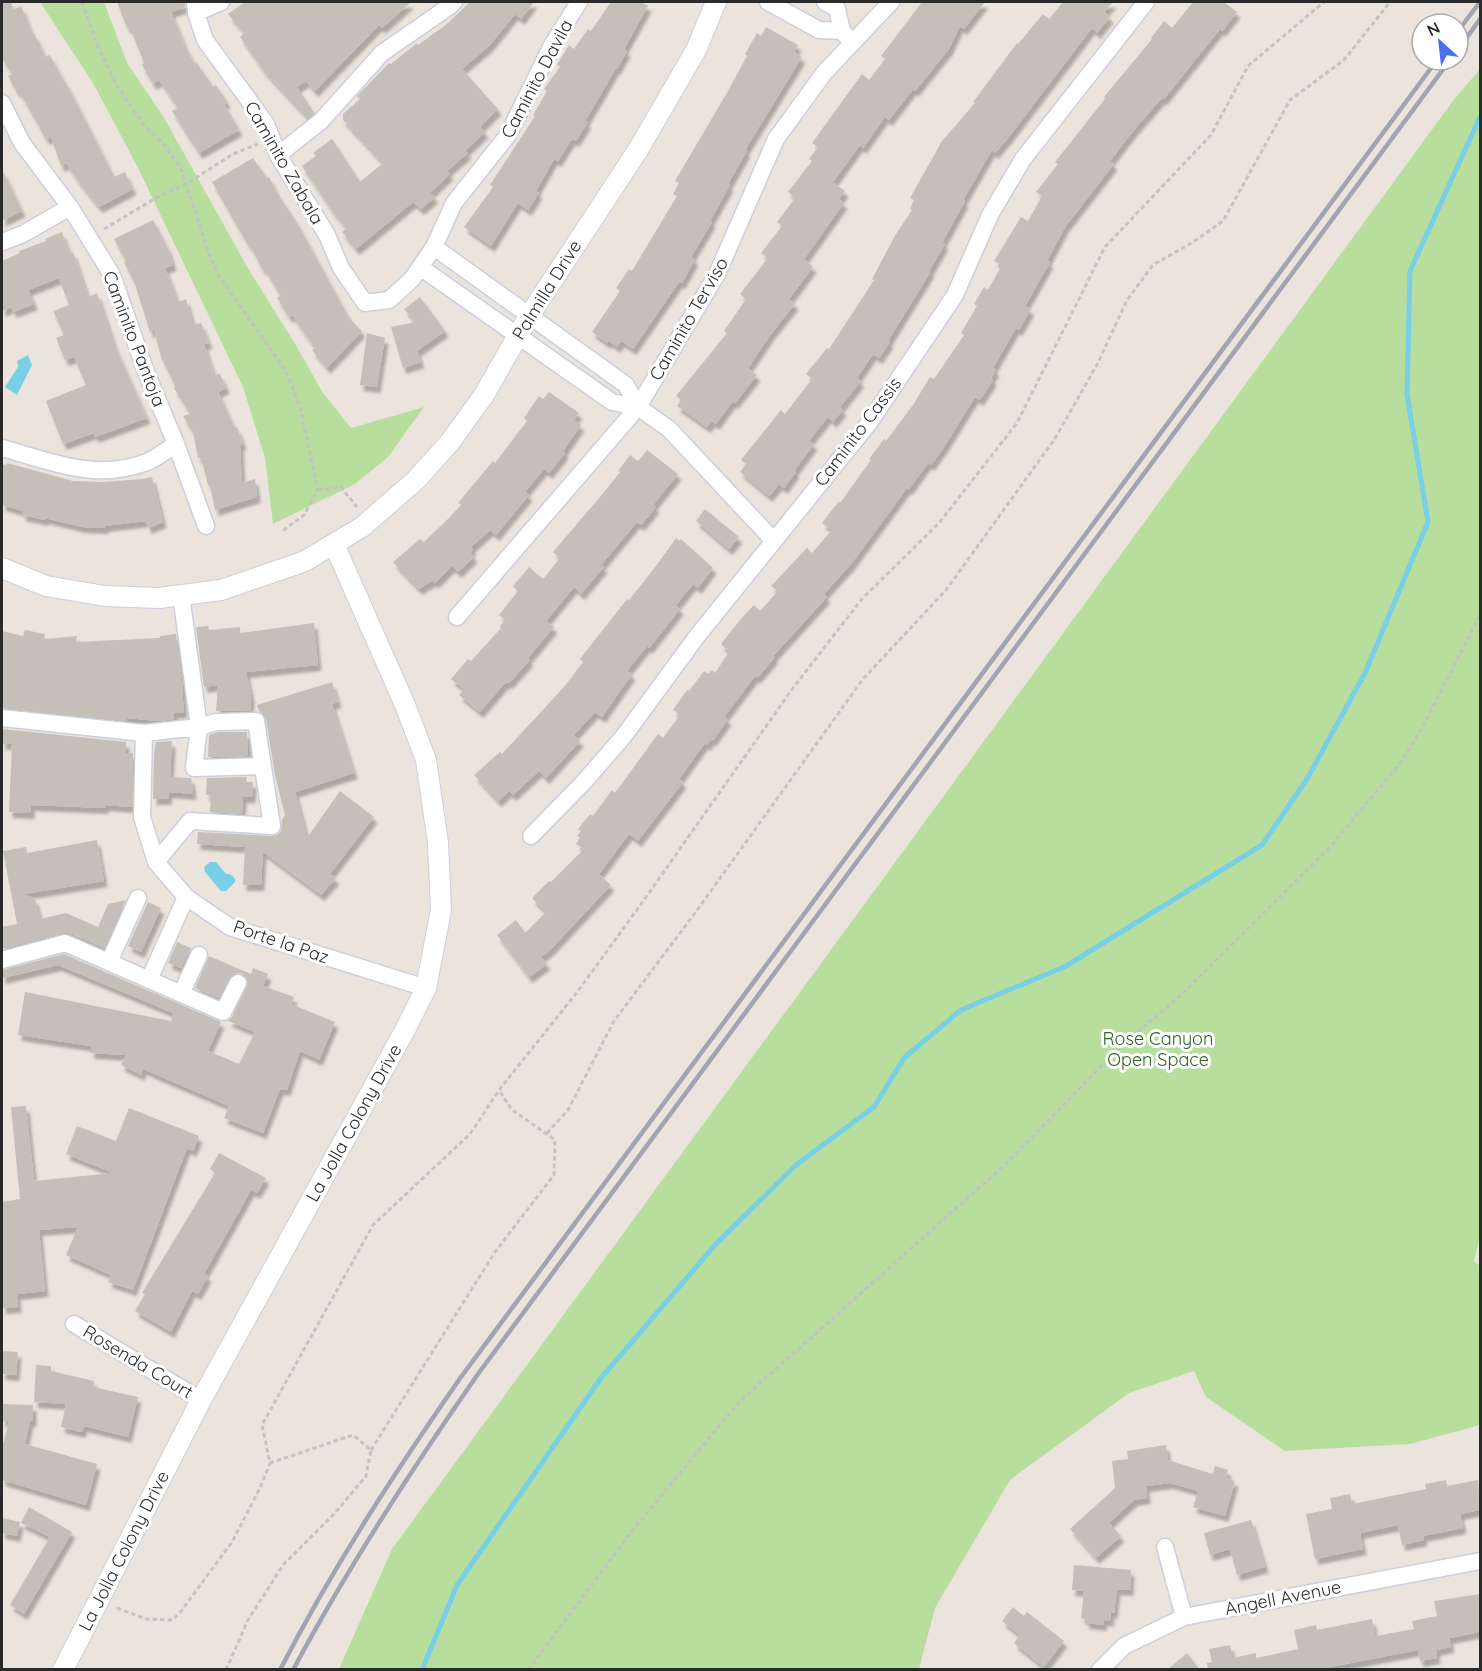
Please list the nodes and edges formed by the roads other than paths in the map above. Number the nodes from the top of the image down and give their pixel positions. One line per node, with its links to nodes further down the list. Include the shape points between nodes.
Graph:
1 (221, 2): 9 (street)
2 (454, 2): 12 (street, via 382,53 321,120)
3 (579, 2): 15 (street, Caminito Davila, via 551,47 508,135 454,203)
4 (716, 2): 18 (street, Palmilla Drive, via 696,50 638,150)
5 (768, 2): 10 (street, via 819,30)
6 (825, 2): 10 (street, via 837,9)
7 (891, 2): 10 (street, Caminito Terviso)
8 (1146, 2): 24 (street, Caminito Cassis, via 1023,159 990,215 955,295 869,423)
9 (195, 7): 12 (street, Caminito Zabala, via 204,40 266,124)
10 (846, 37): 20 (street, Caminito Terviso, via 776,139 717,274)
11 (2, 103): 13 (street, Caminito Pantoja, via 22,143)
12 (278, 155): 17 (street, Caminito Zabala, via 327,235 341,268 366,303)
13 (70, 207): 14 (street); 21 (street, Caminito Pantoja, via 112,275)
14 (2, 242)
15 (434, 247): 16 (street, Caminito Davila); 18 (street)
16 (420, 267): 17 (street, Caminito Davila); 19 (street)
17 (389, 300)
18 (530, 316): 19 (street, Palmilla Drive); 20 (street, via 626,385)
19 (518, 336): 20 (street, via 612,402); 25 (street, Palmilla Drive, via 484,395 450,442 416,480)
20 (638, 407): 24 (street, via 669,429); 28 (street, Caminito Terviso)
21 (176, 444): 22 (street, via 145,463 105,472 81,470); 23 (street, Caminito Pantoja)
22 (2, 448)
23 (206, 526)
24 (774, 541): 33 (street, Caminito Cassis, via 623,737)
25 (334, 544): 27 (street, Palmilla Drive, via 305,561 221,590); 42 (street, La Jolla Colony Drive, via 426,760 438,843 441,910)
26 (2, 568): 27 (street, Palmilla Drive, via 46,586 105,596)
27 (181, 595): 30 (street)
28 (457, 617)
29 (2, 717): 31 (street)
30 (199, 727): 31 (street); 32 (street, via 216,722 256,721); 32 (street, via 194,768)
31 (144, 733): 34 (street, via 142,818)
32 (262, 766): 34 (street, via 272,826 190,821)
33 (531, 836)
34 (156, 862): 35 (street, Porte la Paz)
35 (186, 897): 40 (street); 42 (street, Porte la Paz, via 230,927)
36 (138, 898): 39 (street)
37 (199, 955): 43 (street)
38 (2, 960): 39 (street, via 65,943)
39 (109, 962): 40 (street)
40 (149, 980): 43 (street)
41 (238, 983): 43 (street, via 223,1012)
42 (426, 988): 45 (street, La Jolla Colony Drive)
43 (181, 994)
44 (74, 1324): 45 (street, Rosenda Court)
45 (201, 1400): 49 (street, La Jolla Colony Drive)
46 (1165, 1546): 48 (street)
47 (1480, 1561): 48 (street, Angell Avenue)
48 (1184, 1617): 50 (street, Angell Avenue, via 1124,1646)
49 (63, 1670)
50 (1101, 1670)

